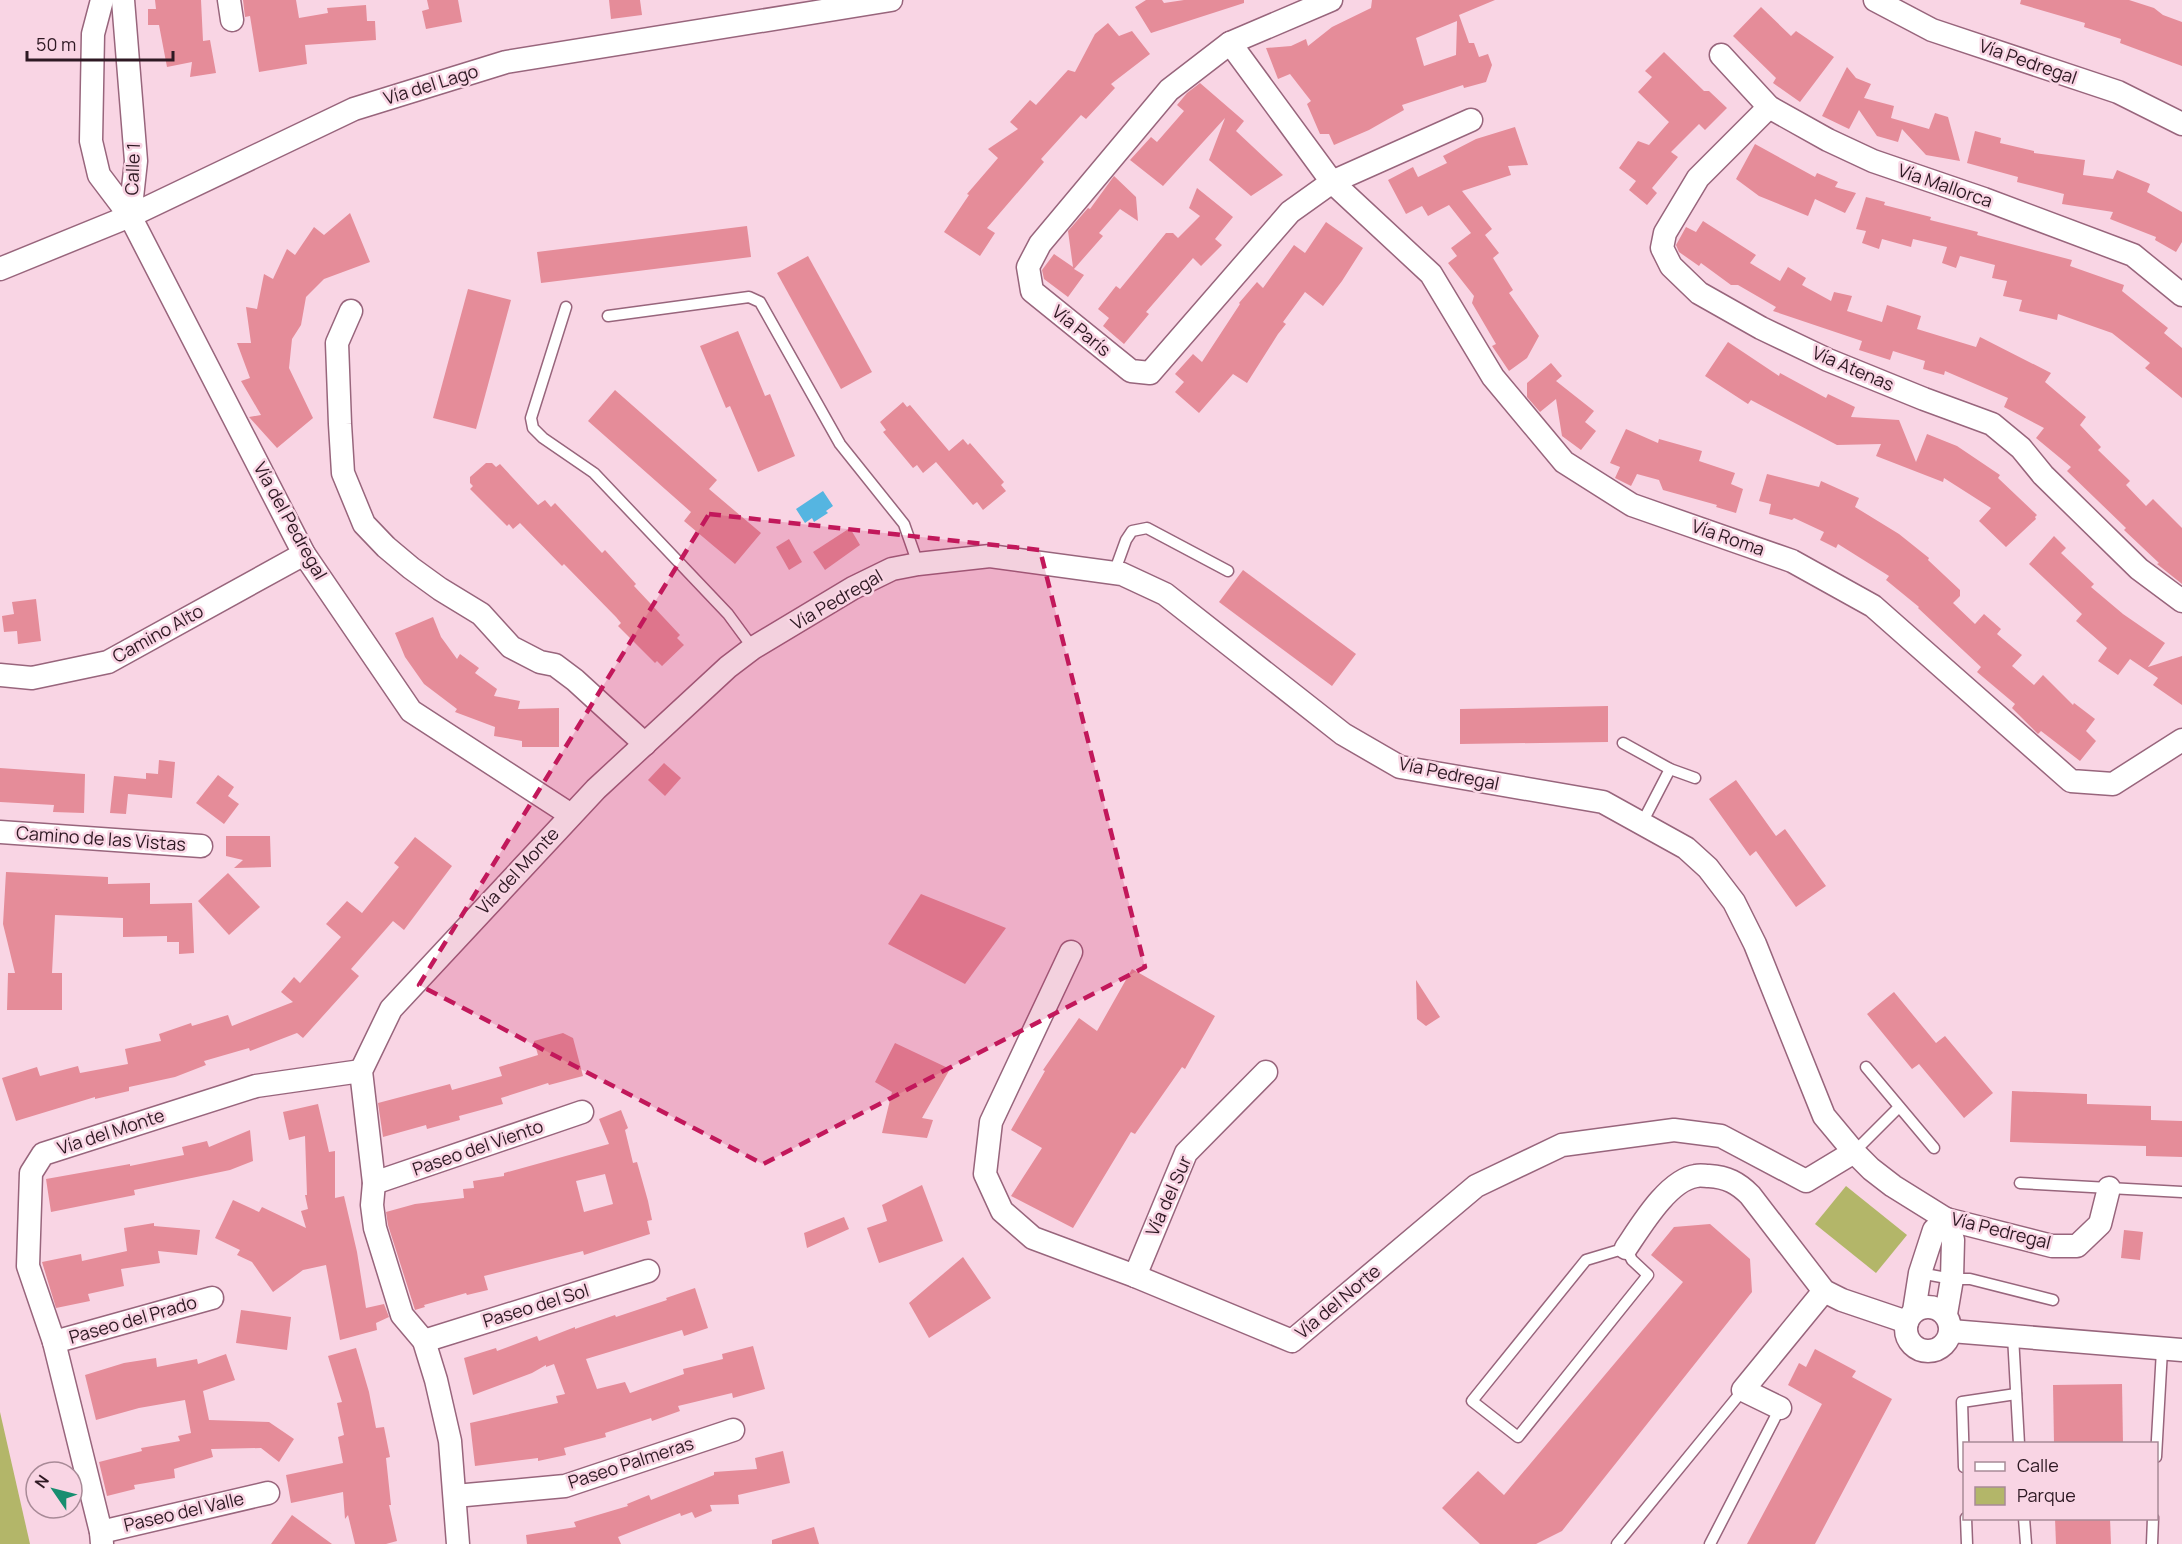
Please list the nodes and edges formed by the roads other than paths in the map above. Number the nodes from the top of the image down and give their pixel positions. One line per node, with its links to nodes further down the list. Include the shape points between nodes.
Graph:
1 (102, 0): 12 (street, Calle 1, via 93,34 91,141 99,175)
2 (123, 0): 12 (street, Calle 1, via 136,161)
3 (891, 0): 12 (street, Vía del Lago, via 506,62 354,109)
4 (1331, 0): 6 (street, Vía París)
5 (1875, 0): 10 (street, Vía Pedregal, via 1932,30 2118,92)
6 (1230, 43): 11 (street, Vía Roma); 11 (street, Vía París, via 1169,90 1040,244 1028,267 1032,291 1131,371 1150,373 1290,212)
7 (1721, 55): 8 (street, Vía Mallorca)
8 (1769, 107): 14 (street, Vía Mallorca, via 1873,161 2133,255); 22 (street, Vía Atenas, via 1698,178 1665,233 1662,248 1671,266 1699,293 1761,328 1838,364 1992,424 2021,448 2043,475 2139,569)
9 (1471, 120): 11 (street, Vía París)
10 (2182, 124)
11 (1332, 182): 25 (street, Vía Roma, via 1431,274 1493,377 1564,462 1632,505 1792,561 1873,606 2071,781 2113,784)
12 (130, 216): 13 (street, Vía del Lago); 18 (street, Vía del Pedregal)
13 (0, 269)
14 (2182, 295)
15 (566, 307): 23 (lane, via 531,418 532,428 594,473 729,614)
16 (351, 311): 27 (street, via 337,343 340,424 344,473 364,524 411,568 481,614 512,647 540,662 555,665)
17 (608, 316): 19 (lane, via 749,297 760,302 840,444 904,524)
18 (304, 554): 24 (street, Camino Alto, via 108,662 32,678); 30 (street, Vía del Pedregal, via 411,711)
19 (918, 564): 21 (street, Vía Pedregal, via 990,556); 23 (street, Vía Pedregal, via 892,568)
20 (1228, 571): 21 (lane, via 1147,528 1132,531)
21 (1114, 573): 31 (street, Vía Pedregal, via 1165,594 1343,734 1400,767 1604,802)
22 (2182, 601)
23 (753, 648): 27 (street, Vía Pedregal)
24 (0, 675)
25 (2182, 740)
26 (1623, 743): 28 (lane)
27 (645, 744): 30 (street, Vía Pedregal)
28 (1670, 769): 29 (lane); 31 (lane)
29 (1695, 778)
30 (571, 815): 36 (street, Vía del Monte, via 391,1008)
31 (1642, 823): 41 (street, Vía Pedregal, via 1686,848 1708,868 1734,902 1755,944 1824,1116)
32 (0, 832): 33 (street, Camino de las Vistas)
33 (201, 846)
34 (1071, 952): 50 (street, Vía del Norte, via 991,1122 985,1174 1002,1211 1033,1238)
35 (1866, 1068): 38 (lane)
36 (361, 1071): 43 (street); 59 (street, Vía del Monte, via 256,1086 43,1154 31,1173 28,1266)
37 (1266, 1072): 50 (street, Vía del Sur, via 1186,1153)
38 (1899, 1107): 40 (lane); 41 (lane)
39 (582, 1112): 43 (street, Paseo del Viento)
40 (1934, 1148)
41 (1854, 1152): 46 (street, Vía Pedregal, via 1893,1186); 50 (street, Vía del Norte, via 1806,1181 1721,1136 1674,1130 1562,1145 1476,1186 1292,1341)
42 (2020, 1183): 44 (lane)
43 (374, 1184): 58 (street, via 375,1228 402,1315)
44 (2109, 1188): 45 (lane); 46 (street, Vía Pedregal, via 2100,1224 2078,1246 2052,1246)
45 (2182, 1192)
46 (1946, 1219): 49 (street, via 1934,1230); 51 (street, via 1953,1240)
47 (1626, 1248): 47 (lane, via 1648,1275 1518,1437 1472,1401 1586,1260); 52 (street, via 1677,1184 1695,1176 1718,1177 1737,1183 1750,1195)
48 (648, 1271): 58 (street, Paseo del Sol)
49 (1920, 1273): 51 (lane); 55 (street)
50 (1135, 1276)
51 (1952, 1280): 54 (lane, via 1970,1279); 56 (street)
52 (1824, 1291): 55 (street, via 1842,1300); 61 (street)
53 (212, 1298): 59 (street, Paseo del Prado)
54 (2053, 1300)
55 (1911, 1317): 56 (street, via 1922,1307 1930,1306 1939,1308); 56 (street, via 1906,1335 1918,1349 1926,1351 1943,1346 1948,1339)
56 (1948, 1322): 57 (street)
57 (2013, 1336): 60 (street); 62 (lane)
58 (424, 1341): 69 (street, via 450,1442)
59 (54, 1342): 73 (street, Vía del Monte)
60 (2172, 1350): 67 (lane)
61 (1743, 1390): 63 (street); 75 (lane)
62 (2016, 1394): 65 (lane, via 1962,1402); 66 (lane)
63 (1780, 1408): 76 (lane)
64 (733, 1430): 69 (street, Paseo Palmeras, via 565,1485)
65 (1964, 1442)
66 (2019, 1442)
67 (2158, 1450)
68 (267, 1493): 73 (street, Paseo del Valle)
69 (455, 1496): 74 (street)
70 (1966, 1520): 77 (lane)
71 (2024, 1520): 78 (lane)
72 (2153, 1520): 79 (lane)
73 (102, 1538)
74 (458, 1544)
75 (1617, 1544)
76 (1710, 1544)
77 (1967, 1544)
78 (2026, 1544)
79 (2152, 1544)

